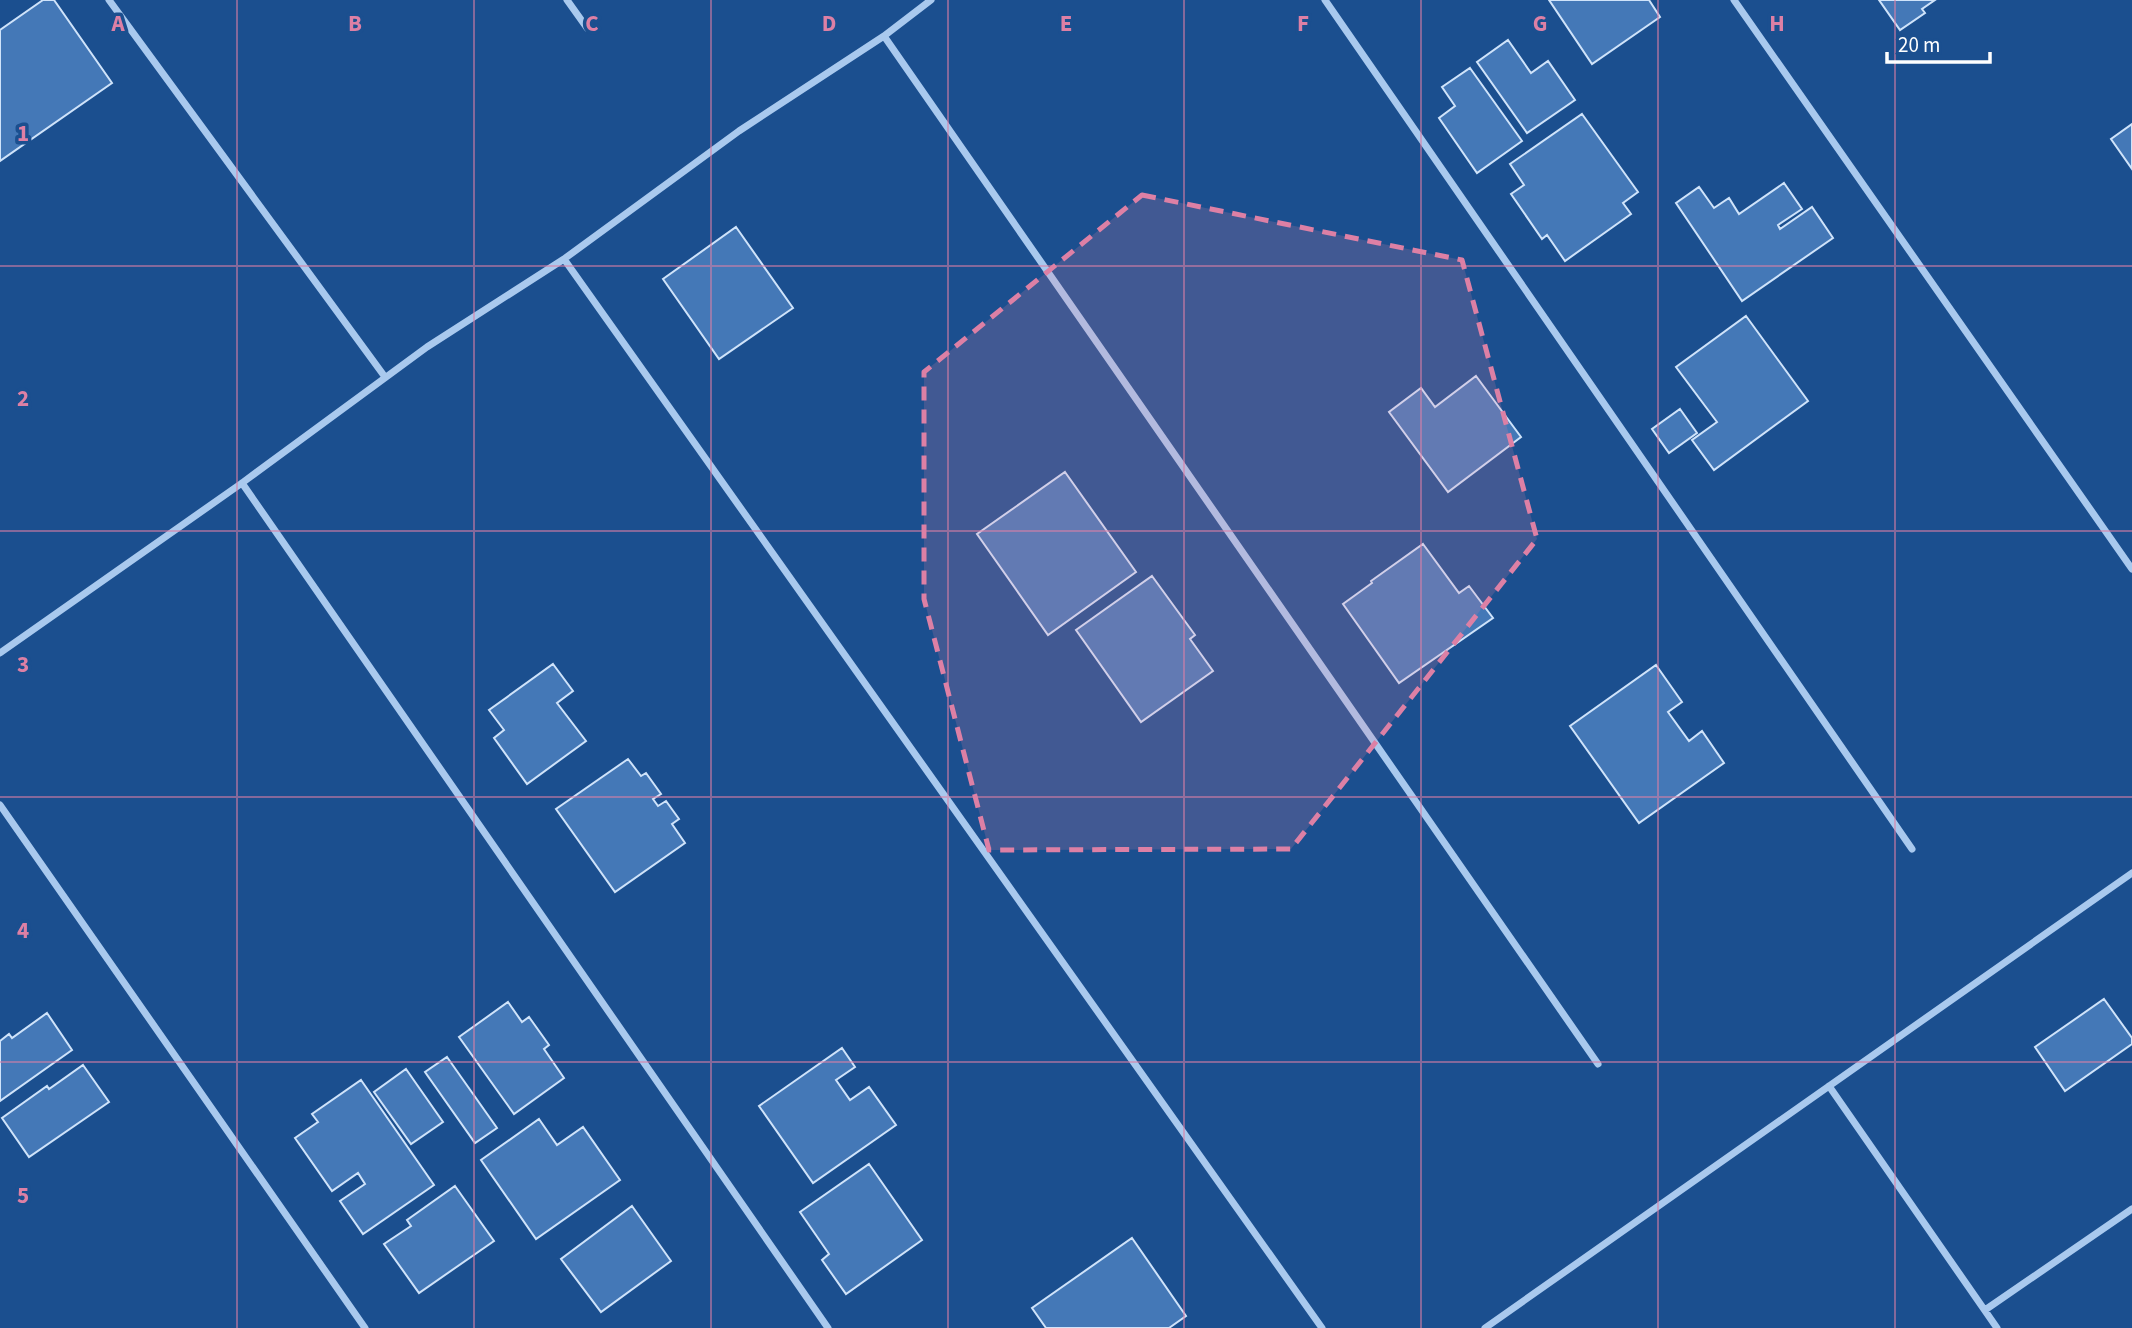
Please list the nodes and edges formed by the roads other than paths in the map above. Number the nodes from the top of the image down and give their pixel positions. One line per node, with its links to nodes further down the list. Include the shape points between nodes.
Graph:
1 (109, 0): 9 (street)
2 (567, 0): 6 (street)
3 (931, 0): 7 (street)
4 (1325, 0): 14 (street)
5 (1734, 0): 11 (street)
6 (587, 28)
7 (884, 36): 8 (street, via 738,131); 16 (street)
8 (564, 259): 9 (street); 22 (street)
9 (385, 377): 10 (street)
10 (242, 483): 12 (street); 21 (street)
11 (2132, 569)
12 (0, 653)
13 (0, 805): 20 (street)
14 (1912, 849)
15 (2132, 873): 17 (street)
16 (1598, 1064)
17 (1829, 1086): 19 (street); 23 (street)
18 (2132, 1209): 19 (street)
19 (1984, 1310): 24 (street)
20 (365, 1328)
21 (828, 1328)
22 (1322, 1328)
23 (1485, 1328)
24 (1997, 1328)

